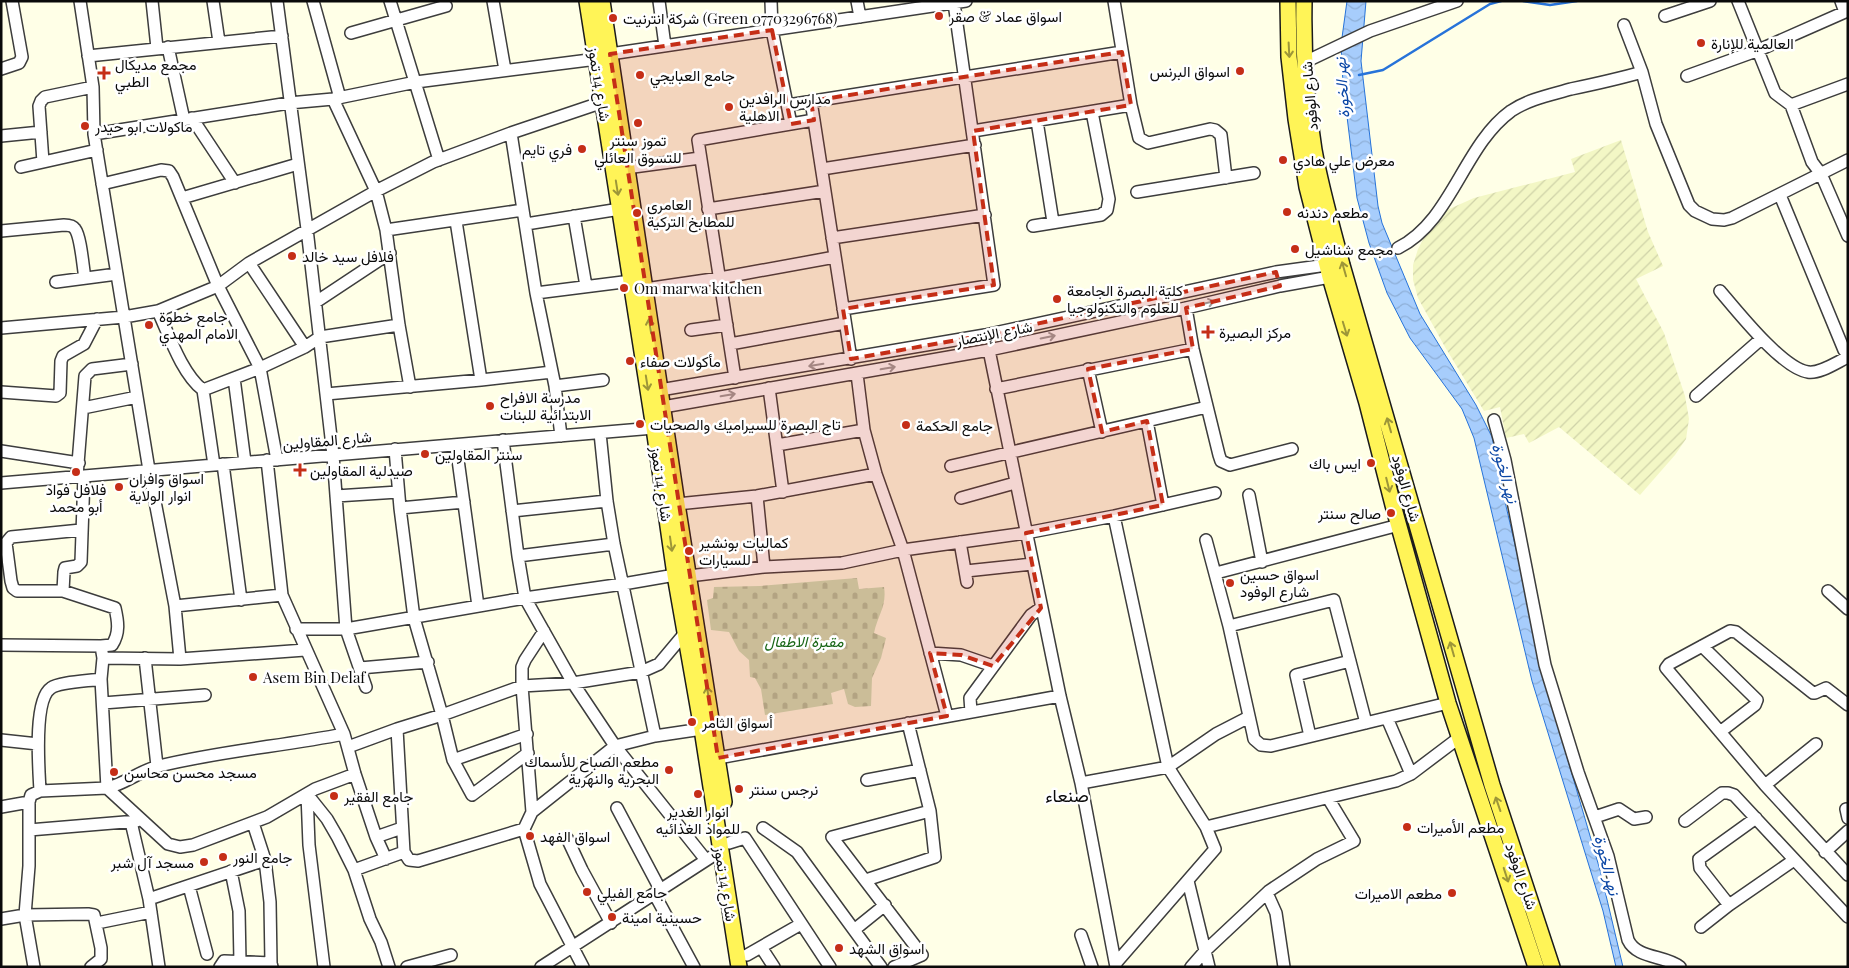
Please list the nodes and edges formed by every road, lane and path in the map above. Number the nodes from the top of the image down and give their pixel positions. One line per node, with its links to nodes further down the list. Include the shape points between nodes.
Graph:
1 (80, 1): 36 (street)
2 (152, 1): 33 (street)
3 (213, 1): 31 (street)
4 (277, 1): 30 (street)
5 (312, 1): 47 (street)
6 (390, 1): 26 (street)
7 (493, 1): 40 (street)
8 (587, 1): 37 (main road, شارع 14 تموز)
9 (602, 1): 37 (main road, شارع 14 تموز)
10 (658, 1): 32 (street)
11 (771, 1): 28 (street)
12 (857, 1): 25 (street)
13 (966, 1): 21 (street)
14 (1114, 1): 35 (street)
15 (1288, 1): 102 (main road, شارع الوفود, one-way to 102, via 1289,57 1296,119 1307,187)
16 (1304, 1): 38 (main road, شارع الوفود)
17 (1458, 1): 38 (street, via 1370,31)
18 (1710, 1): 24 (street)
19 (1738, 1): 34 (street)
20 (9, 3): 39 (street, via 22,57 19,63)
21 (950, 3): 25 (street); 42 (street)
22 (446, 6): 26 (street)
23 (1845, 10): 34 (street)
24 (1664, 16)
25 (860, 17): 28 (street)
26 (396, 20): 29 (street); 44 (street)
27 (1624, 25): 41 (street)
28 (772, 30): 32 (street); 51 (street)
29 (351, 33)
30 (282, 36): 31 (street); 50 (street)
31 (219, 42): 33 (street)
32 (666, 46): 37 (street)
33 (163, 48): 36 (street); 55 (street)
34 (1759, 50): 43 (street); 53 (street, via 1776,93)
35 (1122, 52): 42 (street); 52 (street)
36 (88, 56): 46 (street)
37 (603, 57): 40 (street); 49 (main road, شارع 14 تموز); 72 (main road, شارع 14 تموز)
38 (1305, 62): 362 (main road, شارع الوفود, one-way to 38, via 1492,786 1342,265 1314,150)
39 (1, 70)
40 (504, 70): 44 (street)
41 (1642, 72): 82 (street, via 1656,124 1677,179 1695,211 1724,220); 98 (street, via 1543,96 1512,111 1487,135 1429,223 1412,240)
42 (965, 76): 48 (street); 59 (street)
43 (1687, 76)
44 (416, 82): 47 (street); 67 (street)
45 (1848, 84): 53 (street)
46 (93, 86): 60 (street, via 45,97 39,106); 62 (street)
47 (336, 99): 50 (street); 79 (street)
48 (811, 101): 51 (street); 56 (street)
49 (603, 102): 61 (street); 86 (main road, شارع 14 تموز, one-way to 86)
50 (290, 103): 55 (street); 70 (street)
51 (788, 105): 58 (street)
52 (1131, 105): 54 (street); 76 (street, via 1137,136 1145,142 1210,129 1218,131)
53 (1791, 105): 75 (street, via 1812,162)
54 (1092, 112): 57 (street); 90 (street, via 1109,199 1108,210 1101,215)
55 (188, 119): 62 (street); 77 (street)
56 (814, 120): 58 (street); 73 (street)
57 (1037, 121): 59 (street); 90 (street)
58 (791, 124): 66 (street, via 698,140)
59 (973, 131): 64 (street)
60 (40, 132): 63 (street); 69 (street)
61 (511, 133): 67 (street); 85 (street)
62 (94, 134): 65 (street)
63 (1, 136)
64 (974, 145): 73 (street); 87 (street)
65 (97, 150): 69 (street); 78 (street)
66 (700, 158): 72 (street); 84 (street)
67 (440, 160): 79 (street)
68 (1848, 160): 75 (street)
69 (43, 162): 71 (street)
70 (298, 164): 77 (street); 93 (street)
71 (21, 167)
72 (626, 168): 112 (main road, شارع 14 تموز)
73 (822, 169): 80 (street)
74 (1254, 173): 76 (street)
75 (1821, 174): 82 (street); 96 (street)
76 (1226, 178): 81 (street)
77 (235, 183): 83 (street)
78 (102, 184): 83 (street, via 161,170 169,171); 104 (street)
79 (376, 191): 93 (street); 94 (street)
80 (825, 192): 84 (street); 97 (street)
81 (1137, 192)
82 (1780, 196): 132 (street)
83 (182, 198): 109 (street)
84 (708, 209): 106 (street)
85 (523, 210): 89 (street); 91 (street)
86 (620, 210): 88 (street); 107 (main road, شارع 14 تموز)
87 (985, 215): 97 (street); 117 (street, via 994,284)
88 (574, 216): 91 (street); 110 (street)
89 (456, 221): 94 (street); 141 (street)
90 (1053, 222): 92 (street)
91 (526, 224): 114 (street)
92 (1033, 226)
93 (307, 230): 101 (street); 115 (street)
94 (386, 230): 99 (street)
95 (1, 231): 105 (street, via 70,225 78,236)
96 (1848, 236)
97 (832, 238): 100 (street)
98 (1398, 248)
99 (390, 253): 115 (street); 123 (street)
100 (835, 257): 106 (street); 117 (street)
101 (249, 263): 109 (street); 129 (street)
102 (1329, 271): 103 (street, شارع الإنتصار); 111 (street, شارع الإنتصار); 197 (main road, شارع الوفود, one-way to 197)
103 (1276, 272): 111 (street); 133 (street, شارع الإنتصار, via 985,335)
104 (117, 274): 105 (street); 119 (street)
105 (85, 278): 108 (street)
106 (720, 278): 112 (street); 122 (street)
107 (631, 281): 110 (street); 160 (main road, شارع 14 تموز, one-way to 160)
108 (56, 282)
109 (218, 286): 118 (street); 135 (street)
110 (586, 286): 114 (street)
111 (1280, 286): 116 (street, شارع الإنتصار, one-way to 111)
112 (645, 289): 149 (main road, شارع 14 تموز, one-way to 112)
113 (1720, 291): 127 (street)
114 (536, 293): 137 (street)
115 (316, 302): 126 (street)
116 (1186, 308): 130 (street); 131 (street, شارع الإنتصار, one-way to 116)
117 (843, 309): 121 (street)
118 (158, 311): 119 (street); 148 (street, via 188,372)
119 (124, 317): 120 (street); 134 (street)
120 (98, 319): 124 (street); 150 (street, via 84,344 64,356 60,394)
121 (845, 323): 128 (street); 133 (street)
122 (727, 325): 125 (street); 128 (street)
123 (399, 326): 126 (street); 145 (street)
124 (1, 328)
125 (691, 330)
126 (320, 336): 129 (street); 151 (street)
127 (1761, 339): 132 (street, via 1794,367 1809,373); 152 (street)
128 (730, 344): 140 (street)
129 (305, 347): 135 (street)
130 (1193, 349): 136 (street); 156 (street)
131 (989, 350): 138 (street, شارع الإنتصار, one-way to 131); 147 (street)
132 (1848, 356)
133 (851, 359): 140 (street, شارع الإنتصار, one-way to 140)
134 (132, 364): 153 (street); 157 (street, via 88,372)
135 (260, 368): 139 (street); 173 (street)
136 (1088, 369): 147 (street); 162 (street)
137 (552, 372): 141 (street); 144 (street)
138 (857, 374): 146 (street, شارع الإنتصار); 161 (street)
139 (234, 378): 148 (street); 174 (street)
140 (735, 378): 143 (street, شارع الإنتصار)
141 (481, 380): 145 (street)
142 (603, 380): 144 (street)
143 (704, 384): 149 (street, شارع الإنتصار); 154 (street)
144 (555, 386): 164 (street)
145 (410, 387): 151 (street)
146 (769, 388): 154 (street, شارع الإنتصار, one-way to 146); 167 (street)
147 (996, 389): 171 (street)
148 (203, 390): 176 (street)
149 (660, 390): 155 (main road, شارع 14 تموز)
150 (1, 392)
151 (326, 394): 172 (street)
152 (1696, 396)
153 (137, 397): 157 (street); 178 (street)
154 (707, 399): 155 (street, شارع الإنتصار)
155 (663, 407): 192 (main road, شارع 14 تموز)
156 (1207, 407): 159 (street); 168 (street, via 1224,463 1233,464)
157 (83, 408): 175 (street)
158 (1494, 420): 289 (street, via 1505,460 1545,665)
159 (1147, 421): 162 (street); 193 (street)
160 (654, 428): 163 (street, شارع المقاولين); 210 (main road, شارع 14 تموز, one-way to 210)
161 (864, 430): 167 (street); 179 (street)
162 (1102, 432): 171 (street)
163 (600, 433): 164 (street, شارع المقاولين); 190 (street)
164 (561, 436): 165 (street, شارع المقاولين)
165 (503, 440): 166 (street, شارع المقاولين); 195 (street)
166 (456, 444): 169 (street, شارع المقاولين); 191 (street)
167 (777, 445): 184 (street)
168 (1292, 449)
169 (395, 450): 172 (street, شارع المقاولين); 183 (street)
170 (1, 451): 175 (street)
171 (1009, 453): 177 (street); 182 (street)
172 (333, 455): 173 (street, شارع المقاولين); 187 (street)
173 (272, 460): 174 (street, شارع المقاولين); 214 (street)
174 (245, 462): 176 (street, شارع المقاولين)
175 (79, 463): 180 (street)
176 (219, 464): 178 (street, شارع المقاولين); 216 (street)
177 (951, 466)
178 (149, 470): 180 (street, شارع المقاولين); 217 (street)
179 (876, 474): 184 (street); 203 (street)
180 (80, 476): 181 (street, شارع المقاولين); 198 (street)
181 (1, 483)
182 (1015, 483): 189 (street); 199 (street)
183 (398, 492): 187 (street); 194 (street)
184 (783, 492): 188 (street)
185 (1215, 493): 193 (street)
186 (1249, 495): 205 (street)
187 (336, 496): 224 (street)
188 (757, 496): 192 (street); 207 (street)
189 (961, 498)
190 (607, 501): 195 (street); 202 (street)
191 (464, 502): 194 (street); 218 (street)
192 (677, 504): 210 (main road, شارع 14 تموز)
193 (1163, 505): 196 (street)
194 (400, 508): 221 (street)
195 (512, 511): 204 (street)
196 (1114, 516): 199 (street); 273 (street)
197 (1399, 524): 205 (street); 247 (main road, شارع الوفود)
198 (81, 530): 208 (street, via 11,538 6,543); 212 (street, via 81,562 65,568)
199 (1026, 533): 201 (street); 206 (street)
200 (1206, 540): 209 (street)
201 (960, 542): 203 (street); 206 (street, via 967,577)
202 (614, 544): 204 (street); 211 (street)
203 (903, 550): 207 (street, via 842,563); 231 (street)
204 (518, 556): 215 (street)
205 (1262, 562): 209 (street)
206 (1032, 564): 219 (street)
207 (764, 566): 210 (street)
208 (6, 573): 212 (street, via 17,591)
209 (1216, 573): 222 (street)
210 (682, 576): 211 (street); 226 (main road, شارع 14 تموز); 270 (main road, شارع 14 تموز, one-way to 210)
211 (623, 584): 215 (street); 238 (street)
212 (63, 591): 230 (street, via 115,608 117,638)
213 (1828, 592): 220 (street)
214 (282, 596): 216 (street); 223 (street)
215 (525, 598): 218 (street); 225 (street)
216 (241, 600): 217 (street)
217 (174, 606): 233 (street)
218 (478, 606): 221 (street)
219 (1041, 608): 236 (street, via 1031,615); 244 (street)
220 (1848, 609)
221 (414, 618): 224 (street); 235 (street)
222 (1229, 626): 234 (street, via 1334,600); 252 (street)
223 (296, 629): 224 (street); 229 (street)
224 (346, 629): 237 (street)
225 (544, 631): 240 (street); 241 (street, via 522,667)
226 (686, 632): 238 (street, via 659,664); 257 (main road, شارع 14 تموز)
227 (1, 644): 230 (street)
228 (1702, 646): 248 (street, via 1736,632 1813,692 1826,688); 258 (street, via 1666,668); 258 (street, via 1757,700)
229 (306, 650): 233 (street); 259 (street)
230 (102, 652): 232 (street); 239 (street)
231 (930, 653): 236 (street, via 961,655); 251 (street)
232 (145, 658): 233 (street); 245 (street)
233 (180, 659)
234 (1350, 661): 255 (street); 262 (street, via 1296,675)
235 (428, 662): 237 (street); 250 (street)
236 (993, 666): 249 (street, via 970,698)
237 (360, 668): 242 (street)
238 (640, 672): 240 (street); 261 (street)
239 (101, 679): 246 (street); 265 (street, via 51,688 41,707)
240 (573, 683): 241 (street); 267 (street)
241 (522, 686): 250 (street); 260 (street)
242 (366, 687)
243 (205, 695): 245 (street)
244 (1060, 696): 249 (street); 278 (street)
245 (149, 699): 246 (street); 272 (street)
246 (102, 703): 280 (street)
247 (1448, 703): 253 (street); 263 (main road, شارع الوفود)
248 (1848, 704)
249 (971, 712): 251 (street)
250 (442, 715): 256 (street); 271 (street)
251 (947, 716): 254 (street)
252 (1249, 717): 262 (street, via 1254,739 1261,746); 273 (street, via 1216,734)
253 (1387, 718): 255 (street); 276 (street)
254 (908, 723): 270 (street); 274 (street)
255 (1366, 723): 262 (street)
256 (397, 728): 268 (street); 297 (street)
257 (702, 729): 261 (street); 304 (main road, شارع 14 تموز)
258 (1720, 732): 279 (street)
259 (344, 734): 268 (street); 272 (street)
260 (527, 734): 269 (street); 271 (street)
261 (655, 736): 267 (street)
262 (1310, 736)
263 (1460, 737): 276 (street); 361 (main road, شارع الوفود, one-way to 361)
264 (1, 740): 265 (street)
265 (38, 744): 281 (street)
266 (1816, 744): 279 (street)
267 (615, 746): 288 (street); 309 (street)
268 (348, 747): 275 (street)
269 (528, 754): 271 (street, via 472,795); 288 (street)
270 (718, 758): 304 (main road, شارع 14 تموز)
271 (452, 760)
272 (157, 766): 280 (street)
273 (1168, 767): 278 (street); 296 (street)
274 (920, 770): 277 (street); 287 (street)
275 (355, 774): 282 (street); 302 (street)
276 (1411, 774): 283 (street, via 1396,781)
277 (867, 780)
278 (1081, 783): 342 (street)
279 (1765, 785): 306 (street)
280 (107, 788): 281 (street); 292 (street)
281 (40, 791): 284 (street, via 31,796)
282 (307, 794): 295 (street); 311 (street, via 327,819); 347 (street, via 309,845)
283 (1328, 798): 296 (street); 318 (street, via 1354,841 1317,859)
284 (29, 802): 285 (street); 300 (street)
285 (1, 807)
286 (617, 808): 317 (street)
287 (930, 811): 314 (street, via 935,857); 314 (street, via 832,838)
288 (532, 812): 299 (street)
289 (1595, 817): 290 (street, via 1619,809 1634,820); 363 (street, via 1614,876 1630,944 1637,951 1674,962)
290 (1646, 817)
291 (1756, 818): 293 (street, via 1734,795 1722,793); 310 (street); 321 (street, via 1698,863)
292 (143, 820): 294 (street); 295 (street, via 168,844 180,847)
293 (1684, 821)
294 (131, 822): 300 (street); 319 (street)
295 (253, 823): 308 (street)
296 (1206, 826): 315 (street, via 1215,850)
297 (402, 828): 302 (street); 305 (street)
298 (763, 828): 330 (street, via 797,852)
299 (524, 829): 305 (street, via 418,862 409,860); 332 (street, via 540,884)
300 (29, 830): 323 (street)
301 (1848, 831): 306 (street)
302 (376, 837): 307 (street)
303 (567, 838): 327 (street)
304 (725, 847): 309 (street); 328 (street, via 745,838); 339 (main road, شارع 14 تموز)
305 (404, 852): 307 (street)
306 (1825, 852): 313 (street)
307 (386, 859): 311 (street)
308 (265, 860): 312 (street); 341 (street)
309 (706, 860): 317 (street)
310 (1794, 860): 321 (street); 324 (street)
311 (354, 870): 348 (street)
312 (231, 871): 316 (street); 338 (street, via 238,911)
313 (1848, 876)
314 (866, 880): 320 (street)
315 (1188, 881): 334 (street); 342 (street)
316 (188, 886): 319 (street); 335 (street)
317 (658, 893): 327 (street); 340 (street)
318 (1267, 893): 334 (street); 337 (street, via 1276,913)
319 (149, 900): 322 (street)
320 (885, 905): 330 (street); 356 (street, via 922,955)
321 (1729, 905): 329 (street)
322 (151, 912): 326 (street); 345 (street)
323 (25, 915): 325 (street); 326 (street, via 88,914 94,916); 343 (street)
324 (1848, 917)
325 (1, 919)
326 (97, 923): 344 (street, via 101,959)
327 (611, 923): 332 (street)
328 (801, 924): 333 (street); 354 (street)
329 (1701, 927)
330 (854, 930): 355 (street)
331 (1081, 935): 357 (street)
332 (572, 947): 350 (street); 351 (street)
333 (761, 947): 339 (street); 353 (street)
334 (1205, 951): 358 (street); 359 (street)
335 (207, 954)
336 (450, 955): 349 (street)
337 (1283, 961): 360 (street)
338 (240, 962): 341 (street); 346 (street, via 224,961)
339 (745, 963)
340 (692, 964): 352 (street)
341 (272, 965)
342 (1116, 965)
343 (34, 967)
344 (92, 967)
345 (158, 967)
346 (220, 967)
347 (324, 967)
348 (389, 967)
349 (407, 967)
350 (541, 967)
351 (583, 967)
352 (678, 967)
353 (774, 967)
354 (830, 967)
355 (881, 967)
356 (894, 967)
357 (1092, 967)
358 (1191, 967)
359 (1209, 967)
360 (1273, 967)
361 (1536, 967)
362 (1552, 967)
363 (1680, 967)

